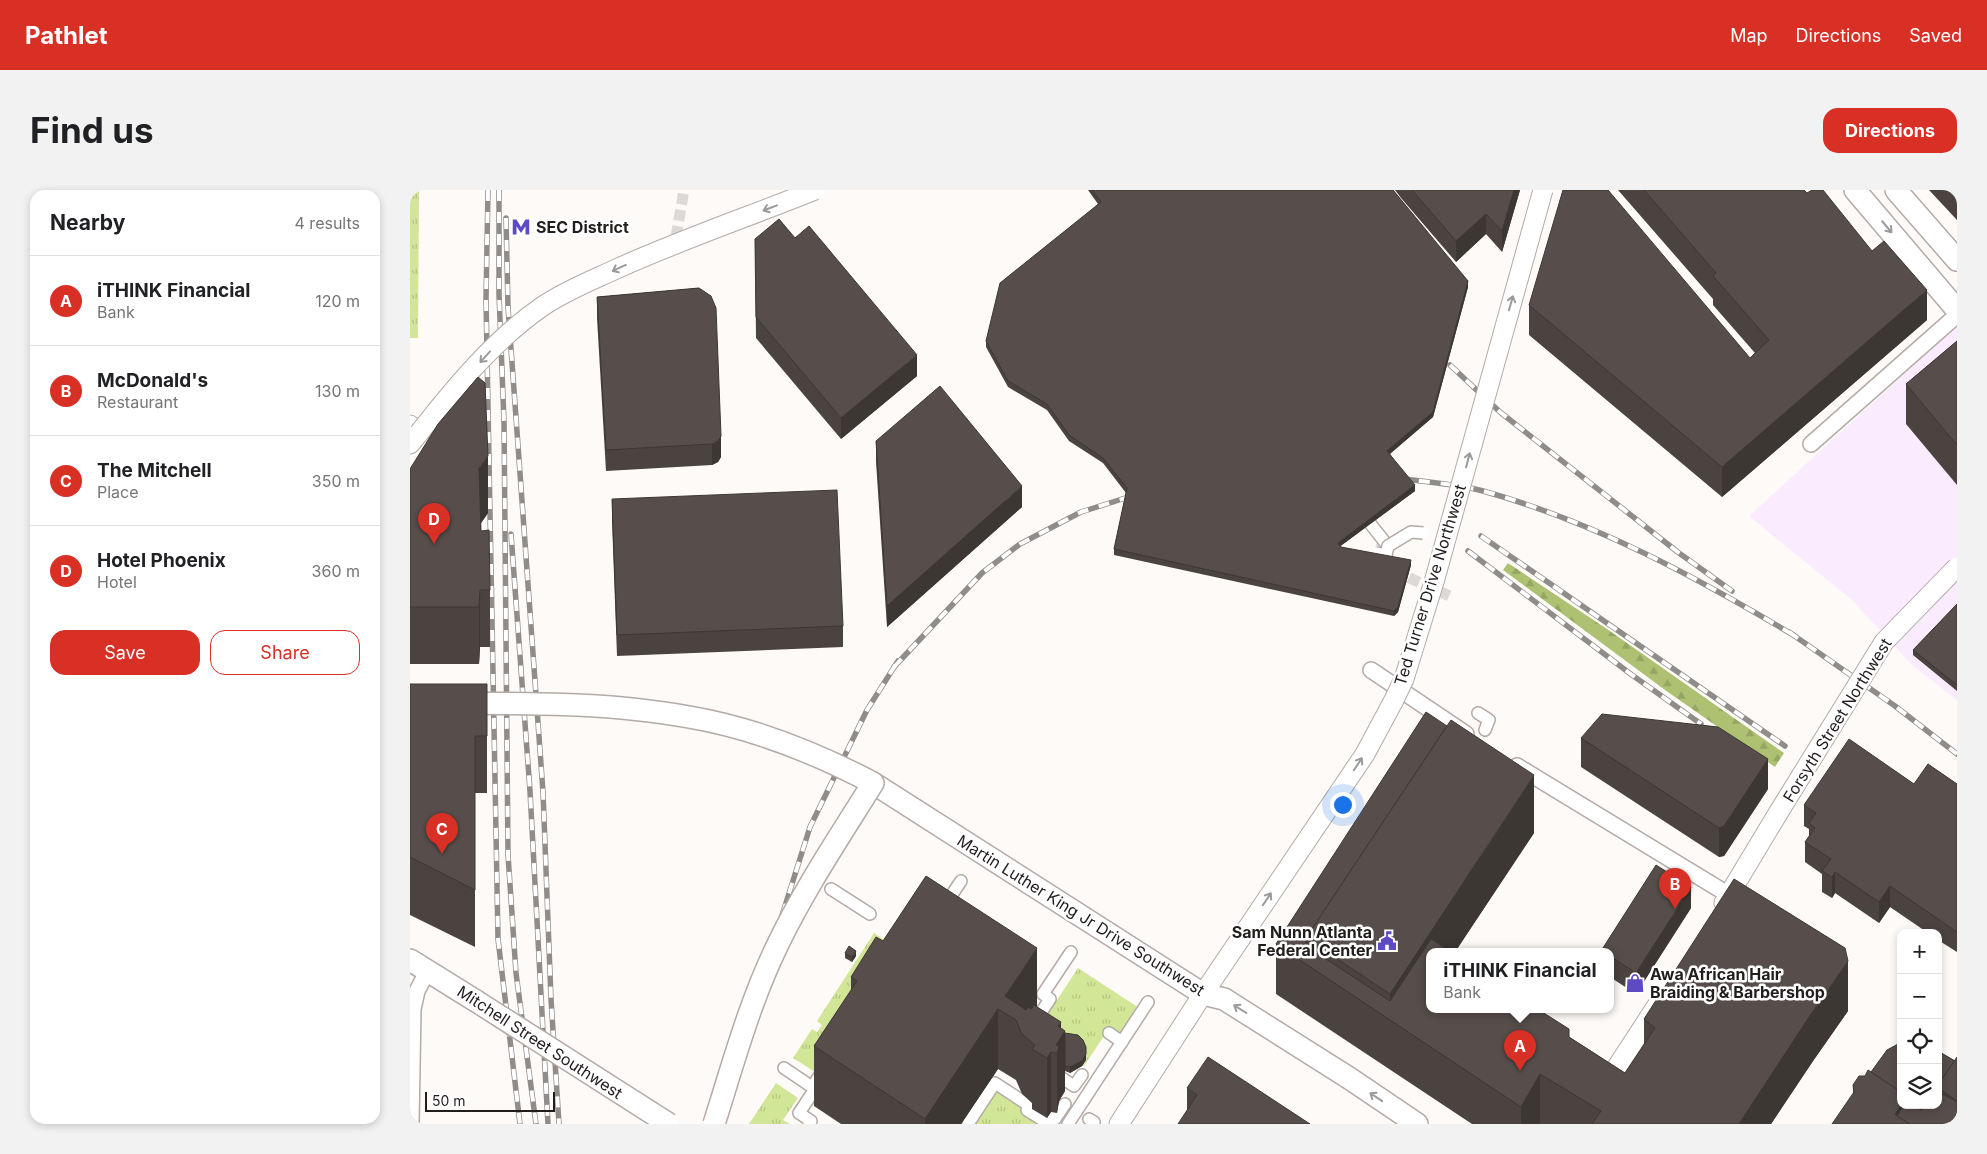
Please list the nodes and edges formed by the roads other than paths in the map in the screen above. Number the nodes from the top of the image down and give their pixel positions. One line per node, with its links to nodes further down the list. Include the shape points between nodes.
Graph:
1 (815, 190): 8 (street, one-way to 8, bridge, via 661,249 583,284 544,306 495,346)
2 (1544, 190): 31 (street, Ted Turner Drive Northwest, one-way to 2, bridge, via 1365,754 1404,679)
3 (1855, 190): 6 (main road, one-way to 6)
4 (1896, 190): 5 (main road)
5 (1957, 260)
6 (1957, 310)
7 (1957, 316): 9 (street)
8 (413, 434)
9 (1810, 444)
10 (1351, 500): 12 (street)
11 (1422, 533): 12 (street, bridge, via 1411,532)
12 (1388, 546): 13 (street, bridge, via 1386,555)
13 (1376, 553)
14 (1957, 567): 24 (street, Forsyth Street Northwest, bridge, via 1884,642)
15 (1370, 670): 18 (street)
16 (410, 703): 20 (main road, Martin Luther King Jr Drive Southwest, bridge, via 620,707 690,717 767,737 830,761)
17 (1478, 713): 18 (street, via 1490,720)
18 (1482, 736)
19 (1504, 758): 24 (street)
20 (873, 784): 31 (main road, Martin Luther King Jr Drive Southwest); 48 (main road, bridge, via 808,887 778,944 759,988)
21 (961, 881): 23 (street)
22 (831, 888): 25 (street)
23 (953, 893)
24 (1729, 895): 26 (street, Forsyth Street Northwest)
25 (870, 914)
26 (1715, 918)
27 (1071, 952): 34 (street, via 1039,992 1050,999)
28 (410, 960): 29 (main road, Mitchell Street Southwest)
29 (428, 970): 46 (street, via 417,991 413,1009); 47 (main road, Mitchell Street Southwest, bridge)
30 (1667, 990): 42 (street)
31 (1204, 994): 51 (street, Ted Turner Drive Northwest); 52 (main road, Martin Luther King Jr Drive Southwest, one-way to 31, via 1224,999)
32 (1148, 1002): 35 (street)
33 (1109, 1033): 35 (street)
34 (1027, 1035)
35 (1122, 1042): 41 (street)
36 (828, 1062): 40 (street)
37 (1042, 1065): 41 (street)
38 (784, 1068): 40 (street)
39 (1082, 1075): 41 (street)
40 (812, 1087): 44 (street, via 815,1089 799,1113)
41 (1081, 1091): 43 (street)
42 (1594, 1103)
43 (1074, 1110): 45 (street, via 1055,1119 1051,1116); 50 (street)
44 (812, 1123)
45 (1048, 1123): 49 (street, via 1027,1110 1030,1106 995,1083)
46 (410, 1124)
47 (669, 1124)
48 (714, 1124)
49 (968, 1124)
50 (1068, 1124)
51 (1119, 1124)
52 (1417, 1124)

